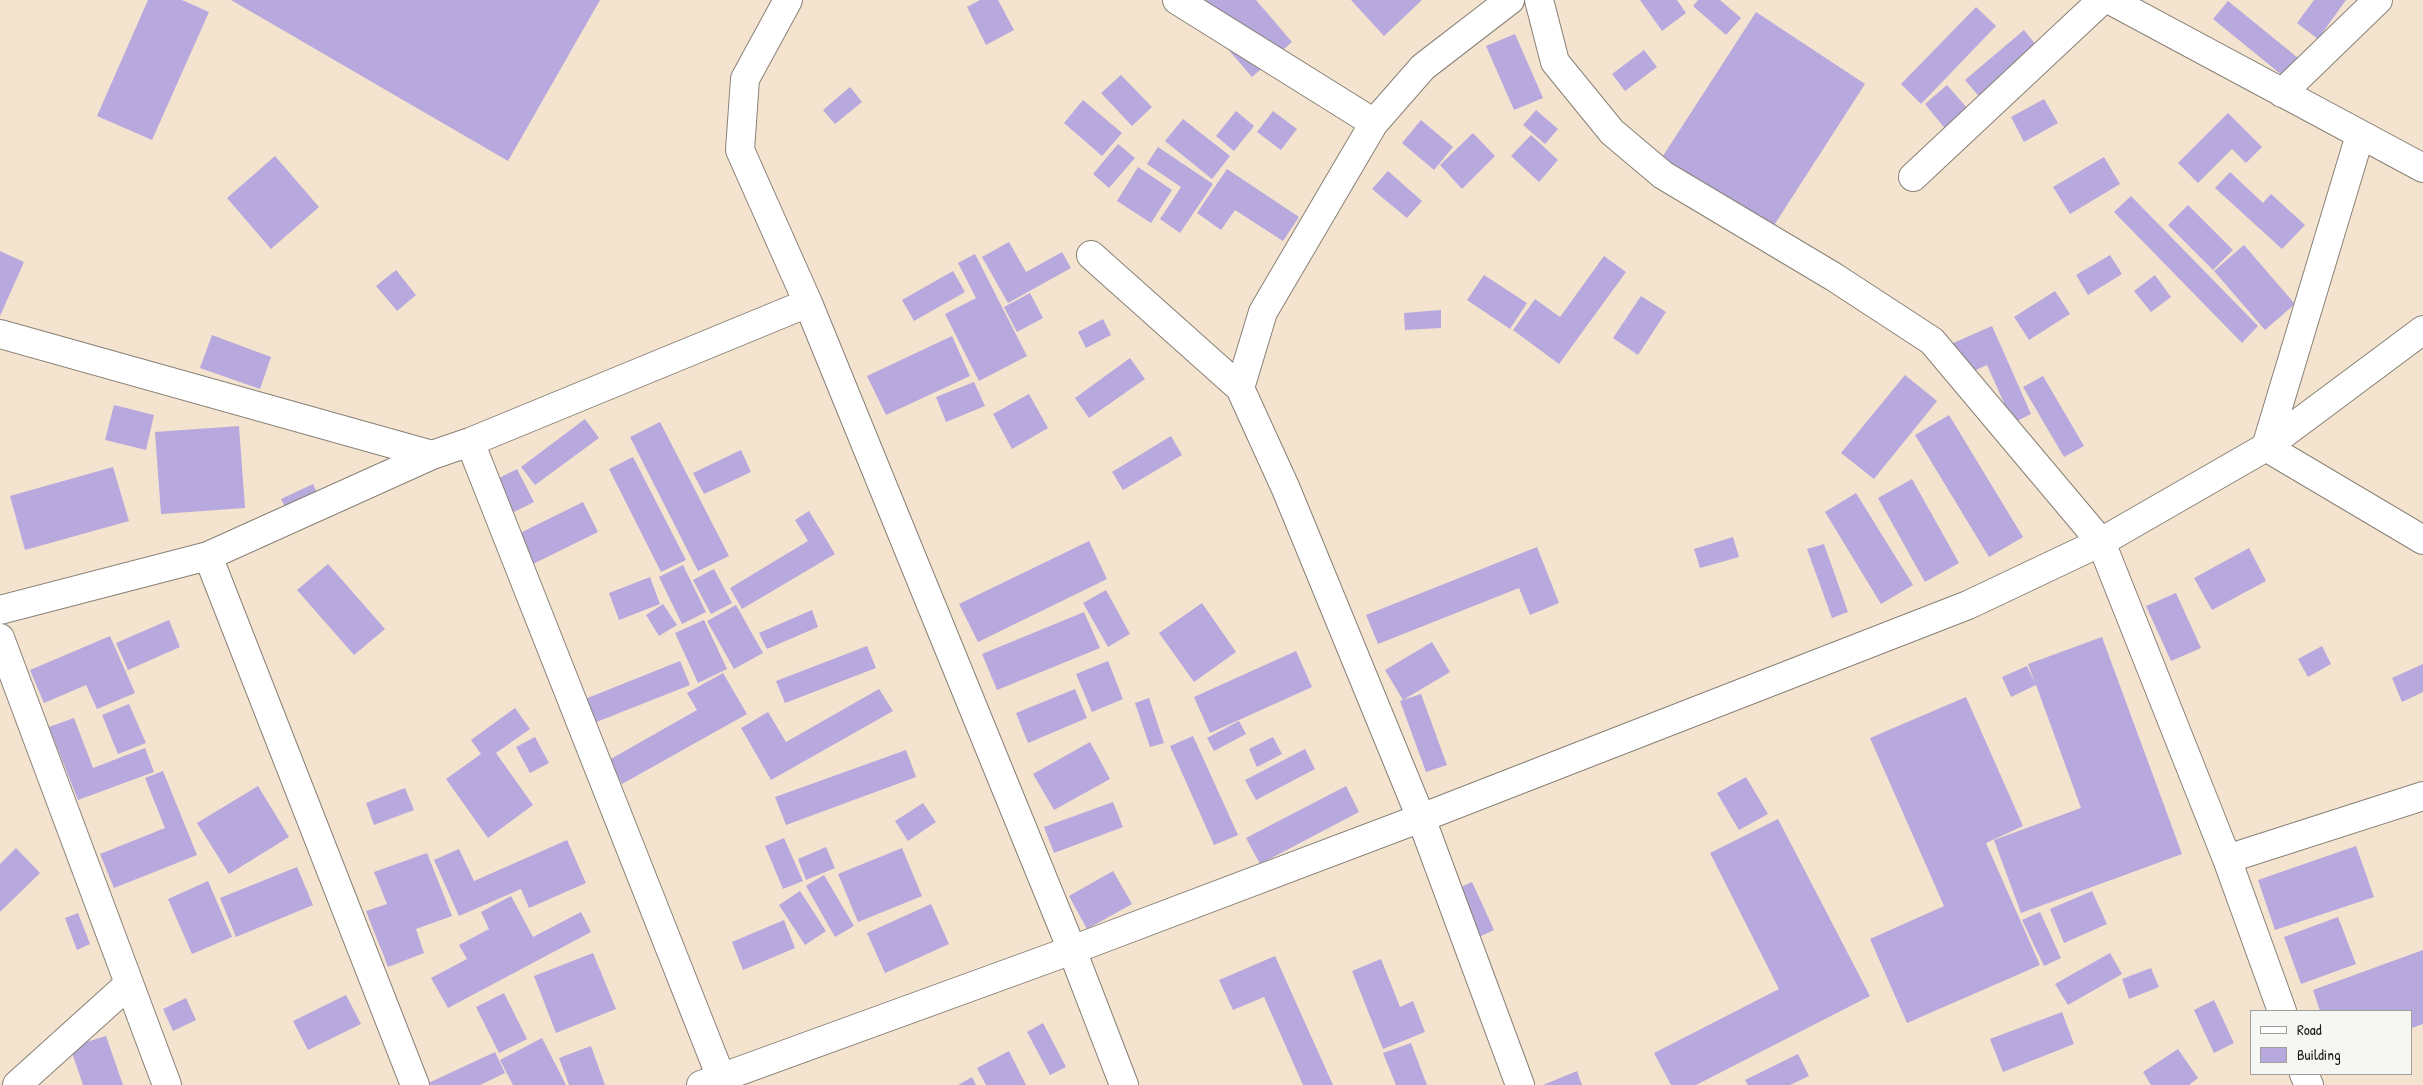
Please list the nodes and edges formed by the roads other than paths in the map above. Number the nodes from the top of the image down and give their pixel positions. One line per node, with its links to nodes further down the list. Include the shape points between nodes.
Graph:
1 (788, 0): 14 (street, via 745,79 740,150)
2 (1177, 0): 9 (street)
3 (1510, 0): 9 (street, via 1424,67)
4 (1539, 0): 22 (street, via 1555,62 1612,132 1663,175 1834,277 1932,341)
5 (2102, 0): 12 (street)
6 (2110, 0): 8 (street)
7 (2378, 0): 8 (street)
8 (2282, 92): 10 (street)
9 (1374, 123): 17 (street, via 1263,312)
10 (2360, 134): 11 (street); 19 (street)
11 (2423, 168)
12 (1914, 177)
13 (1090, 256): 17 (street)
14 (808, 303): 18 (street); 29 (street)
15 (2423, 330): 19 (street)
16 (0, 334): 20 (street)
17 (1240, 388): 27 (street, via 1286,489)
18 (470, 442): 20 (street); 32 (street)
19 (2266, 446): 21 (street); 22 (street)
20 (432, 455): 23 (street)
21 (2423, 540)
22 (2101, 542): 27 (street, via 1968,605); 28 (street)
23 (208, 556): 24 (street); 35 (street)
24 (0, 610)
25 (0, 638): 30 (street)
26 (2423, 796): 28 (street)
27 (1421, 818): 29 (street); 37 (street)
28 (2228, 859): 31 (street)
29 (1072, 950): 32 (street); 36 (street)
30 (129, 984): 33 (street); 34 (street)
31 (2282, 1010)
32 (715, 1082)
33 (17, 1085)
34 (167, 1085)
35 (415, 1085)
36 (1124, 1085)
37 (1520, 1085)

